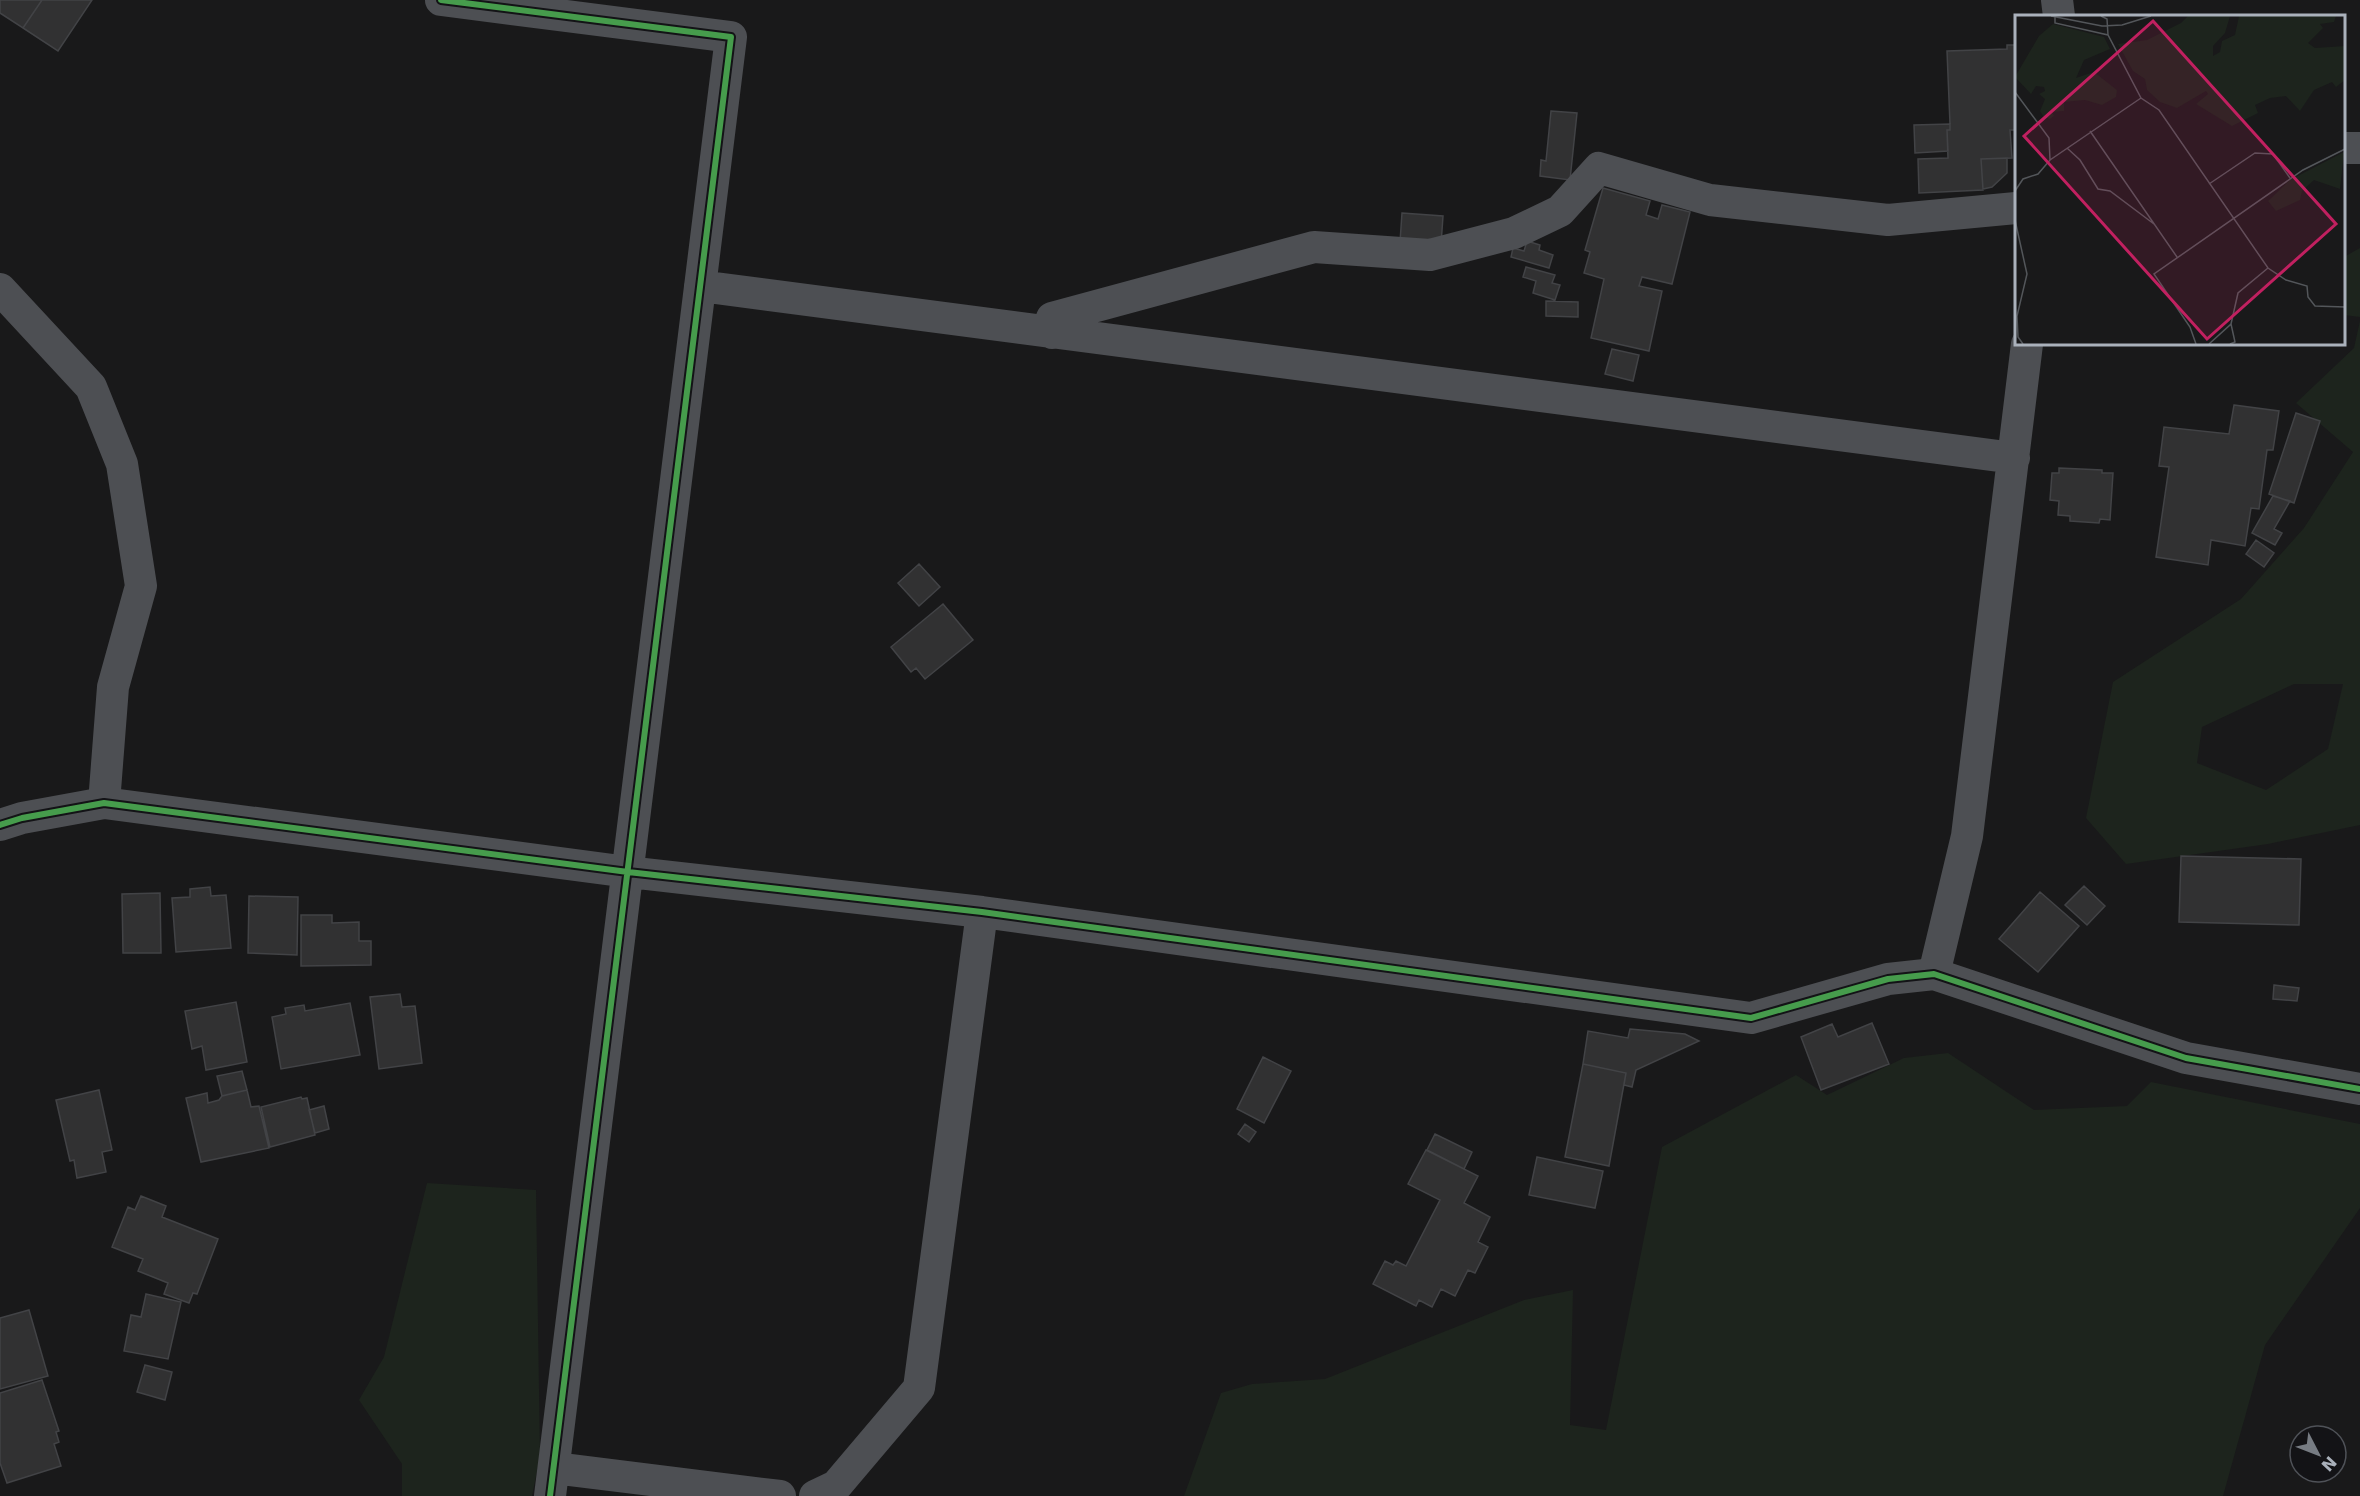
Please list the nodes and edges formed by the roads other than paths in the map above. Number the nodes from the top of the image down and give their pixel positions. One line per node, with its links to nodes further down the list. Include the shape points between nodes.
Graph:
1 (441, 0): 5 (street, via 731,37)
2 (2057, 0): 3 (street)
3 (2059, 15)
4 (2015, 208): 7 (street, via 1888,220 1710,200 1599,168 1560,211 1514,234 1430,255 1314,247 1052,318)
5 (700, 286): 7 (street); 12 (street)
6 (0, 289): 10 (street, via 91,387 122,464 141,586 113,687)
7 (1052, 333): 9 (street)
8 (2026, 345): 9 (street)
9 (2014, 458): 14 (street, via 1967,836)
10 (104, 803): 11 (street); 12 (street)
11 (0, 825)
12 (628, 872): 13 (street); 16 (street)
13 (982, 912): 14 (street, via 1751,1018 1888,979); 18 (street, via 919,1388 836,1486)
14 (1934, 974): 15 (street, via 2186,1058)
15 (2360, 1089)
16 (552, 1482): 17 (street)
17 (780, 1496)
18 (815, 1496)

